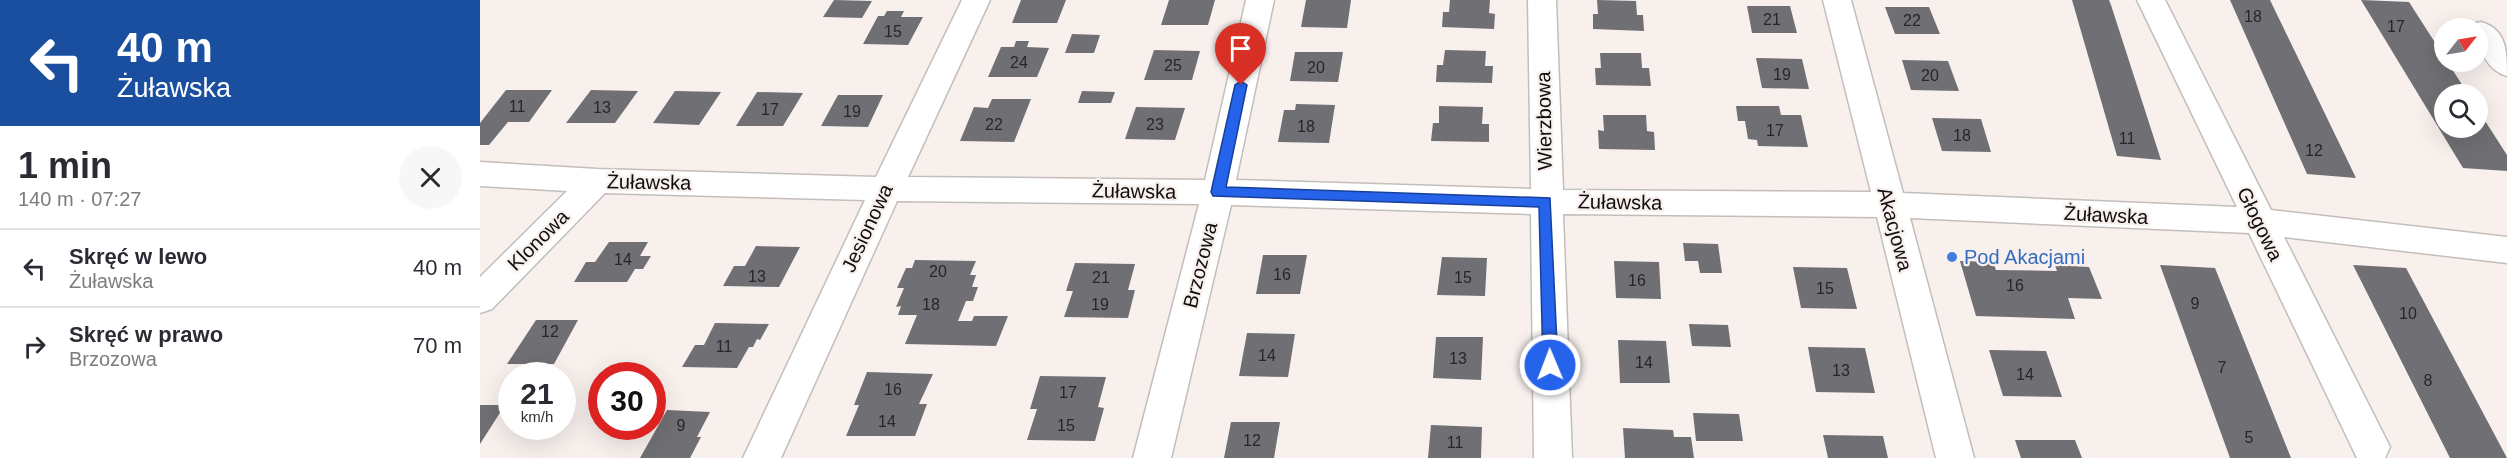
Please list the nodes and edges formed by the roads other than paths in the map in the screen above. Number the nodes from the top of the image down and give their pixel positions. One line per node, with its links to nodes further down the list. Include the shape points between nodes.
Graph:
1 (976, 0): 10 (street, Jesionowa)
2 (1260, 0): 11 (street, Brzozowa)
3 (1542, 0): 12 (street, Wierzbowa)
4 (1837, 0): 13 (street, Akacjowa)
5 (2151, 0): 14 (street, Głogowa)
6 (2488, 40): 7 (street)
7 (2507, 66)
8 (480, 174): 9 (street, Żuławska)
9 (597, 181): 10 (street, Żuławska); 16 (street, Klonowa)
10 (886, 189): 11 (street, Żuławska); 18 (street, Jesionowa)
11 (1218, 192): 12 (street, Żuławska); 19 (street, Brzozowa)
12 (1546, 202): 13 (street, Żuławska); 20 (street, Wierzbowa)
13 (1889, 205): 14 (street, Żuławska); 21 (street, Akacjowa)
14 (2258, 221): 15 (street, Żuławska); 17 (street, Głogowa)
15 (2507, 250)
16 (480, 299)
17 (2371, 447)
18 (762, 458)
19 (1152, 458)
20 (1553, 458)
21 (1955, 458)

